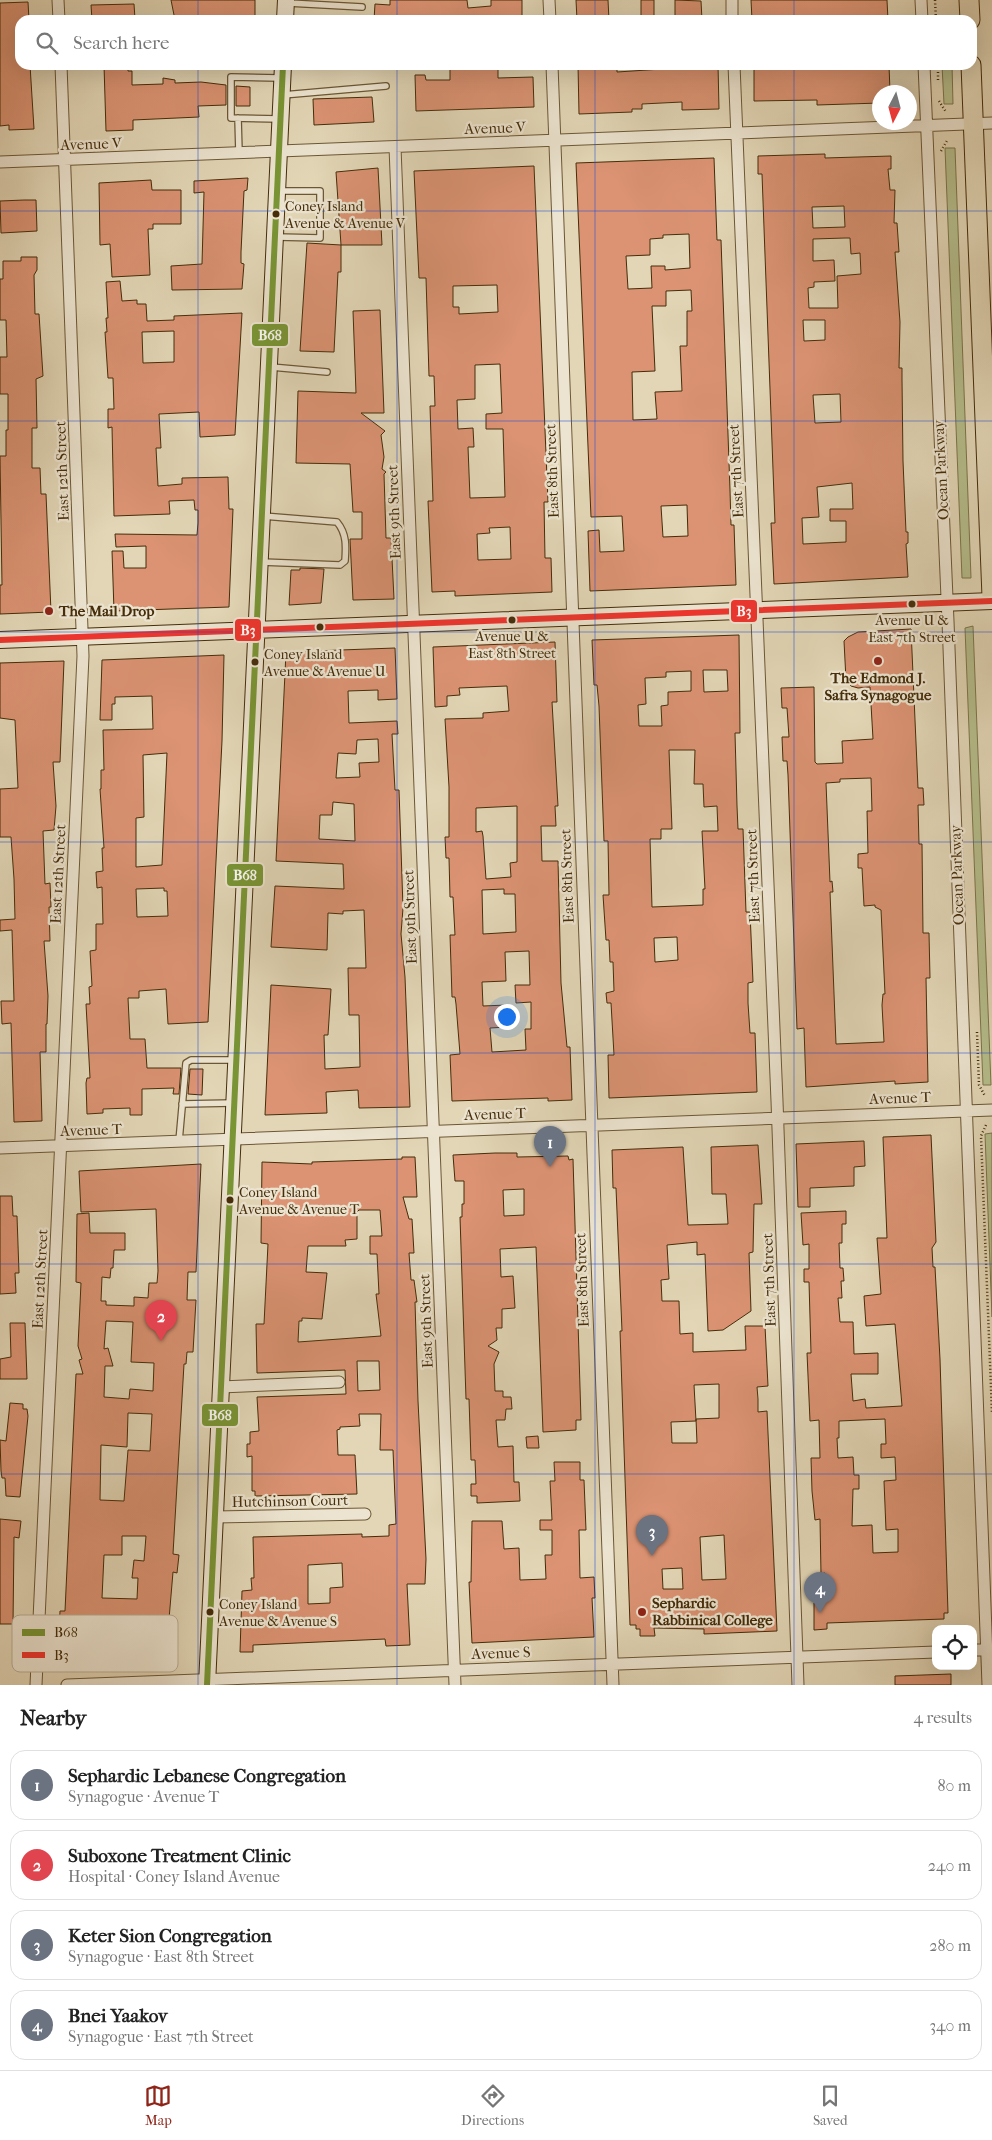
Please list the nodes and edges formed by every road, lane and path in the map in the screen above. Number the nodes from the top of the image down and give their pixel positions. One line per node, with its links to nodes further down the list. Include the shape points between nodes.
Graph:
1 (58, 0): 9 (street)
2 (549, 0): 11 (street)
3 (732, 0): 12 (street)
4 (921, 0): 13 (street)
5 (935, 0): 14 (path)
6 (969, 0): 15 (main road)
7 (286, 2): 8 (lane); 10 (main road)
8 (362, 7)
9 (59, 15)
10 (285, 15)
11 (550, 15)
12 (732, 15)
13 (922, 15)
14 (936, 15)
15 (970, 15)
16 (61, 70): 37 (street, East 12th Street)
17 (552, 70): 33 (street, East 8th Street)
18 (734, 70): 32 (street, East 7th Street)
19 (924, 70): 31 (street, Ocean Parkway)
20 (938, 70): 23 (path)
21 (973, 70): 30 (main road)
22 (283, 72): 26 (main road); 28 (lane, via 231,77 231,118)
23 (938, 84)
24 (386, 86): 26 (lane)
25 (939, 94): 27 (path, via 939,103)
26 (282, 95): 29 (main road)
27 (946, 112)
28 (238, 118): 29 (lane); 36 (lane)
29 (280, 119): 35 (main road)
30 (983, 123): 31 (street, Avenue V); 45 (main road)
31 (926, 126): 32 (street, Avenue V); 47 (street, Ocean Parkway)
32 (736, 133): 33 (street, Avenue V); 48 (street, East 7th Street)
33 (554, 140): 34 (street, Avenue V); 49 (street, East 8th Street)
34 (395, 147): 35 (street, Avenue V); 50 (street, East 9th Street)
35 (279, 151): 36 (street, Avenue V); 39 (main road)
36 (239, 153): 37 (street, Avenue V)
37 (64, 160): 38 (street, Avenue V); 52 (street, East 12th Street)
38 (0, 162)
39 (277, 190): 40 (main road); 40 (lane, via 320,191 320,238)
40 (275, 237): 41 (main road)
41 (268, 367): 42 (lane); 43 (main road)
42 (328, 372)
43 (261, 516): 44 (main road); 44 (lane, via 337,522 345,535 346,552 345,561 340,565)
44 (259, 562): 51 (main road)
45 (992, 597)
46 (992, 601): 47 (main road)
47 (947, 603): 48 (main road); 58 (street, Ocean Parkway)
48 (758, 610): 49 (main road); 59 (street, East 7th Street)
49 (573, 618): 50 (main road); 60 (street, East 8th Street)
50 (413, 624): 51 (main road); 62 (street, East 9th Street)
51 (255, 630): 52 (main road); 54 (main road)
52 (83, 636): 53 (main road); 65 (street, East 12th Street)
53 (0, 640)
54 (236, 1060): 55 (main road); 56 (lane, via 190,1060 186,1063)
55 (234, 1103): 56 (lane); 63 (main road)
56 (182, 1104): 64 (lane)
57 (992, 1110): 58 (street, Avenue T)
58 (966, 1111): 59 (street, Avenue T); 73 (street, Ocean Parkway)
59 (778, 1118): 60 (street, Avenue T); 75 (street, East 7th Street)
60 (592, 1125): 62 (street, Avenue T); 76 (street, East 8th Street)
61 (986, 1125): 69 (path, via 981,1136)
62 (433, 1132): 63 (street, Avenue T); 77 (street, East 9th Street)
63 (233, 1139): 64 (street, Avenue T); 68 (main road)
64 (179, 1141): 65 (street, Avenue T)
65 (61, 1146): 66 (street, Avenue T); 72 (street, East 12th Street)
66 (0, 1148)
67 (339, 1382): 68 (street)
68 (221, 1387): 71 (main road)
69 (992, 1413)
70 (365, 1514): 71 (street, Hutchinson Court)
71 (215, 1517): 79 (main road)
72 (39, 1615)
73 (989, 1650): 85 (street, Ocean Parkway)
74 (932, 1652): 75 (street, Avenue S)
75 (797, 1657): 76 (street, Avenue S); 84 (street, East 7th Street)
76 (612, 1664): 77 (street, Avenue S); 83 (street, East 8th Street)
77 (454, 1670): 79 (street, Avenue S); 82 (street, East 9th Street)
78 (37, 1672): 80 (street, East 12th Street)
79 (208, 1682): 81 (street, Avenue S)
80 (36, 1685)
81 (67, 1685)
82 (455, 1685)
83 (613, 1685)
84 (798, 1685)
85 (988, 1685)

